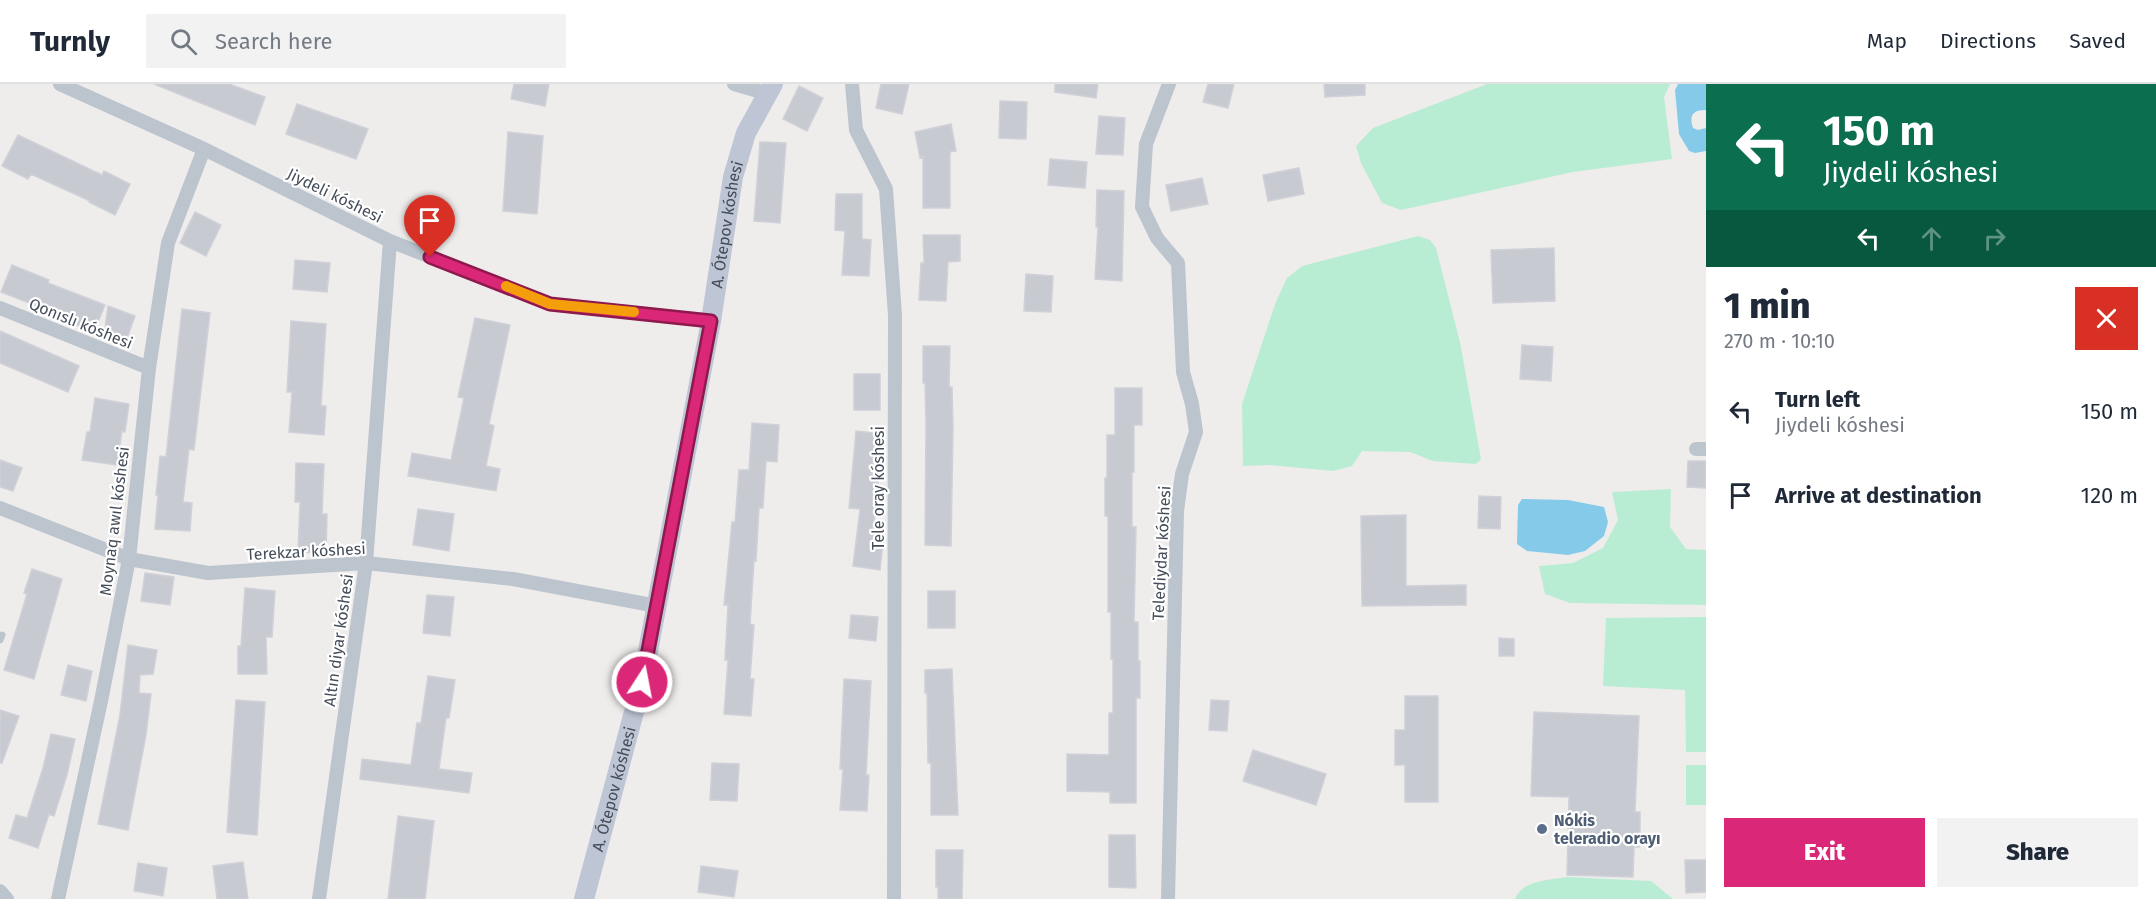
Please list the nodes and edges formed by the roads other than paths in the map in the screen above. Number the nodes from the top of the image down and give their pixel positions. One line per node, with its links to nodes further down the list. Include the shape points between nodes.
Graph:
1 (60, 84): 6 (street, Jiydeli kóshesi)
2 (734, 84): 5 (street)
3 (852, 84): 20 (street, Tele oray kóshesi, via 856,130 886,189 895,315)
4 (1169, 84): 21 (street, Telediydar kóshesi, via 1146,144 1142,207 1157,238 1178,263 1183,372 1196,432 1182,474 1177,511)
5 (771, 89): 9 (street, A. Ótepov kóshesi, via 746,133 733,177)
6 (204, 149): 7 (street, Jiydeli kóshesi); 10 (street, Moynaq awıl kóshesi, via 168,243)
7 (390, 241): 9 (street, Jiydeli kóshesi, via 550,304); 13 (street, Altın diyar kóshesi)
8 (0, 308): 10 (street, Qonıslı kóshesi)
9 (711, 321): 14 (street, A. Ótepov kóshesi)
10 (149, 368): 12 (street, Moynaq awıl kóshesi)
11 (0, 508): 12 (street, Terekzar kóshesi)
12 (129, 559): 13 (street, Terekzar kóshesi, via 208,573); 17 (street, Moynaq awıl kóshesi)
13 (366, 563): 14 (street, Terekzar kóshesi, via 513,579); 18 (street, Altın diyar kóshesi)
14 (657, 606): 19 (street, A. Ótepov kóshesi, via 642,682)
15 (0, 891): 16 (street)
16 (7, 899)
17 (58, 899)
18 (319, 899)
19 (584, 899)
20 (894, 899)
21 (1168, 899)

